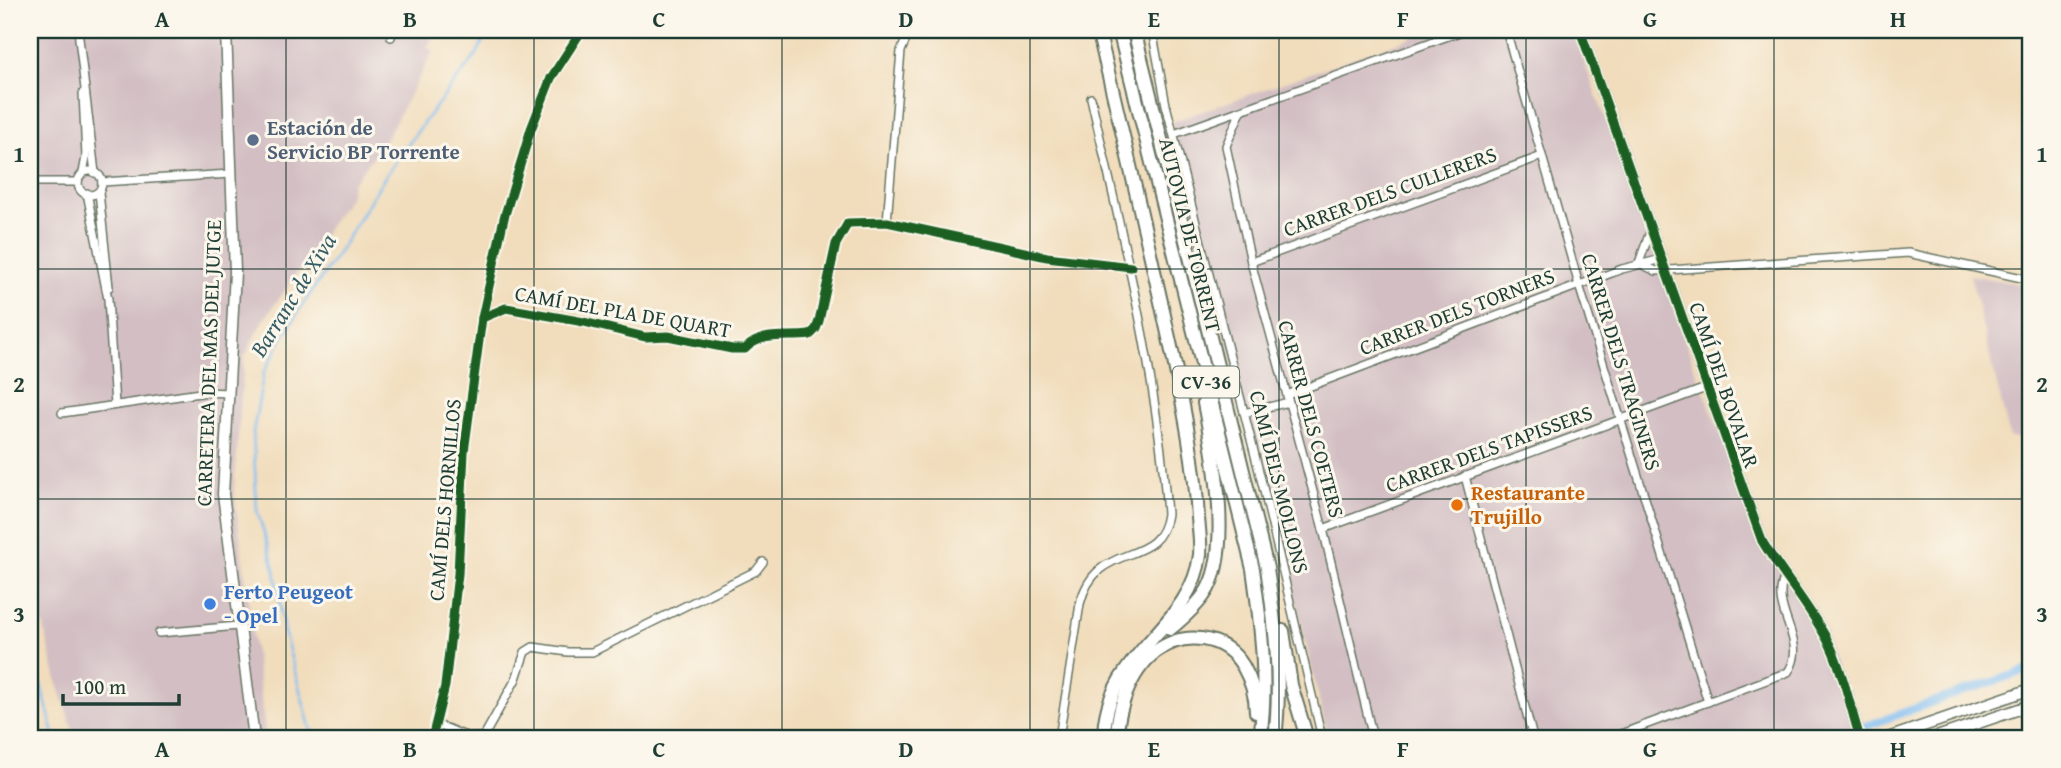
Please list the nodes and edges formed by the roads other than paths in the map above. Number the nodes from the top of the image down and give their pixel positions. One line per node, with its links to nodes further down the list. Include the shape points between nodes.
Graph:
1 (78, 30): 12 (street)
2 (226, 30): 19 (street, CARRETERA DEL MAS DEL JUTGE)
3 (582, 30): 36 (street, CAMÍ DELS HORNILLOS, via 551,78 531,129 504,218)
4 (910, 30): 25 (street, via 901,51)
5 (1098, 30): 51 (highway, via 1186,418 1200,554 1194,583 1174,614)
6 (1119, 30): 28 (highway, AUTOVIA DE TORRENT / CV-36)
7 (1134, 30): 44 (highway, AUTOVIA DE TORRENT / CV-36)
8 (1152, 30): 15 (street, CAMÍ DELS MOLLONS)
9 (1465, 30): 14 (street)
10 (1506, 30): 16 (street, CARRER DELS TRAGINERS)
11 (1580, 30): 26 (street, CAMÍ DEL BOVALAR)
12 (83, 75): 17 (street); 18 (street)
13 (1091, 98): 31 (street)
14 (1241, 111): 15 (street); 29 (street, CARRER DELS COETERS, via 1226,146)
15 (1174, 134): 42 (street, CAMÍ DELS MOLLONS)
16 (1542, 156): 29 (street, CARRER DELS CULLERERS); 34 (street, CARRER DELS TRAGINERS)
17 (83, 173): 18 (street); 21 (street)
18 (95, 173): 22 (street)
19 (231, 174): 22 (street); 38 (street, CARRETERA DEL MAS DEL JUTGE, via 235,272)
20 (30, 182): 21 (street)
21 (78, 182): 24 (street)
22 (102, 182): 23 (street)
23 (99, 192): 24 (street); 35 (street)
24 (87, 193): 35 (street)
25 (887, 222): 31 (street, CAMÍ DEL PLA DE QUART, via 1047,257); 36 (street, CAMÍ DEL PLA DE QUART, via 848,223 836,244 819,321 810,335 762,337 745,349 733,349 679,337 645,337 506,308)
26 (1651, 229): 27 (street, CAMÍ DEL BOVALAR); 30 (street)
27 (1662, 258): 30 (street, CARRER DELS TORNERS); 32 (street, CAMÍ DEL BOVALAR)
28 (1176, 259): 51 (highway, via 1212,448 1220,530 1217,564 1206,594); 62 (highway, AUTOVIA DE TORRENT / CV-36, via 1253,569 1262,632)
29 (1251, 262): 39 (street, CARRER DELS COETERS)
30 (1639, 263): 32 (street, via 1656,271); 34 (street, CARRER DELS TORNERS)
31 (1131, 267): 58 (street, via 1157,419 1167,520 1150,546 1104,565 1086,587)
32 (1665, 269): 33 (street, via 1908,253); 37 (street, CAMÍ DEL BOVALAR)
33 (2031, 280)
34 (1579, 285): 39 (street, CARRER DELS TORNERS); 43 (street, CARRER DELS TRAGINERS)
35 (108, 299): 40 (street)
36 (482, 318): 55 (street, CAMÍ DELS HORNILLOS, via 464,452 445,686)
37 (1706, 387): 43 (street, CARRER DELS TAPISSERS); 48 (street, CAMÍ DEL BOVALAR, via 1762,541)
38 (228, 393): 40 (street); 49 (street, CARRETERA DEL MAS DEL JUTGE, via 223,494)
39 (1288, 398): 42 (street, CARRER DELS TORNERS); 46 (street, CARRER DELS COETERS)
40 (115, 405): 41 (street)
41 (62, 413)
42 (1244, 413): 65 (street, CAMÍ DELS MOLLONS)
43 (1620, 419): 45 (street, CARRER DELS TAPISSERS); 53 (street, CARRER DELS TRAGINERS)
44 (1246, 474): 63 (highway, AUTOVIA DE TORRENT / CV-36, via 1276,632 1279,690); 64 (highway, via 1272,566 1292,685)
45 (1465, 476): 46 (street, CARRER DELS TAPISSERS); 67 (street)
46 (1323, 529): 66 (street, CARRER DELS COETERS)
47 (763, 562): 55 (street, via 755,571 592,652 533,647 525,652 516,679 484,736 468,738)
48 (1785, 576): 53 (street, via 1780,592 1795,642 1794,663 1788,672); 69 (street, CAMÍ DEL BOVALAR, via 1831,647)
49 (238, 626): 50 (street); 56 (street, CARRETERA DEL MAS DEL JUTGE)
50 (159, 633)
51 (1124, 671): 59 (highway, via 1107,709)
52 (2031, 689): 70 (street)
53 (1709, 702): 68 (street)
54 (2031, 705): 71 (street)
55 (435, 725): 57 (street, CAMÍ DELS HORNILLOS)
56 (254, 738)
57 (432, 738)
58 (1059, 738)
59 (1104, 738)
60 (1118, 738): 61 (highway, via 1120,710 1136,673 1154,653 1174,641 1196,638 1220,642 1236,654 1249,676 1256,704)
61 (1254, 738)
62 (1260, 738)
63 (1275, 738)
64 (1307, 738)
65 (1322, 738)
66 (1373, 738)
67 (1533, 738)
68 (1610, 738)
69 (1860, 738)
70 (1888, 738)
71 (1934, 738)

